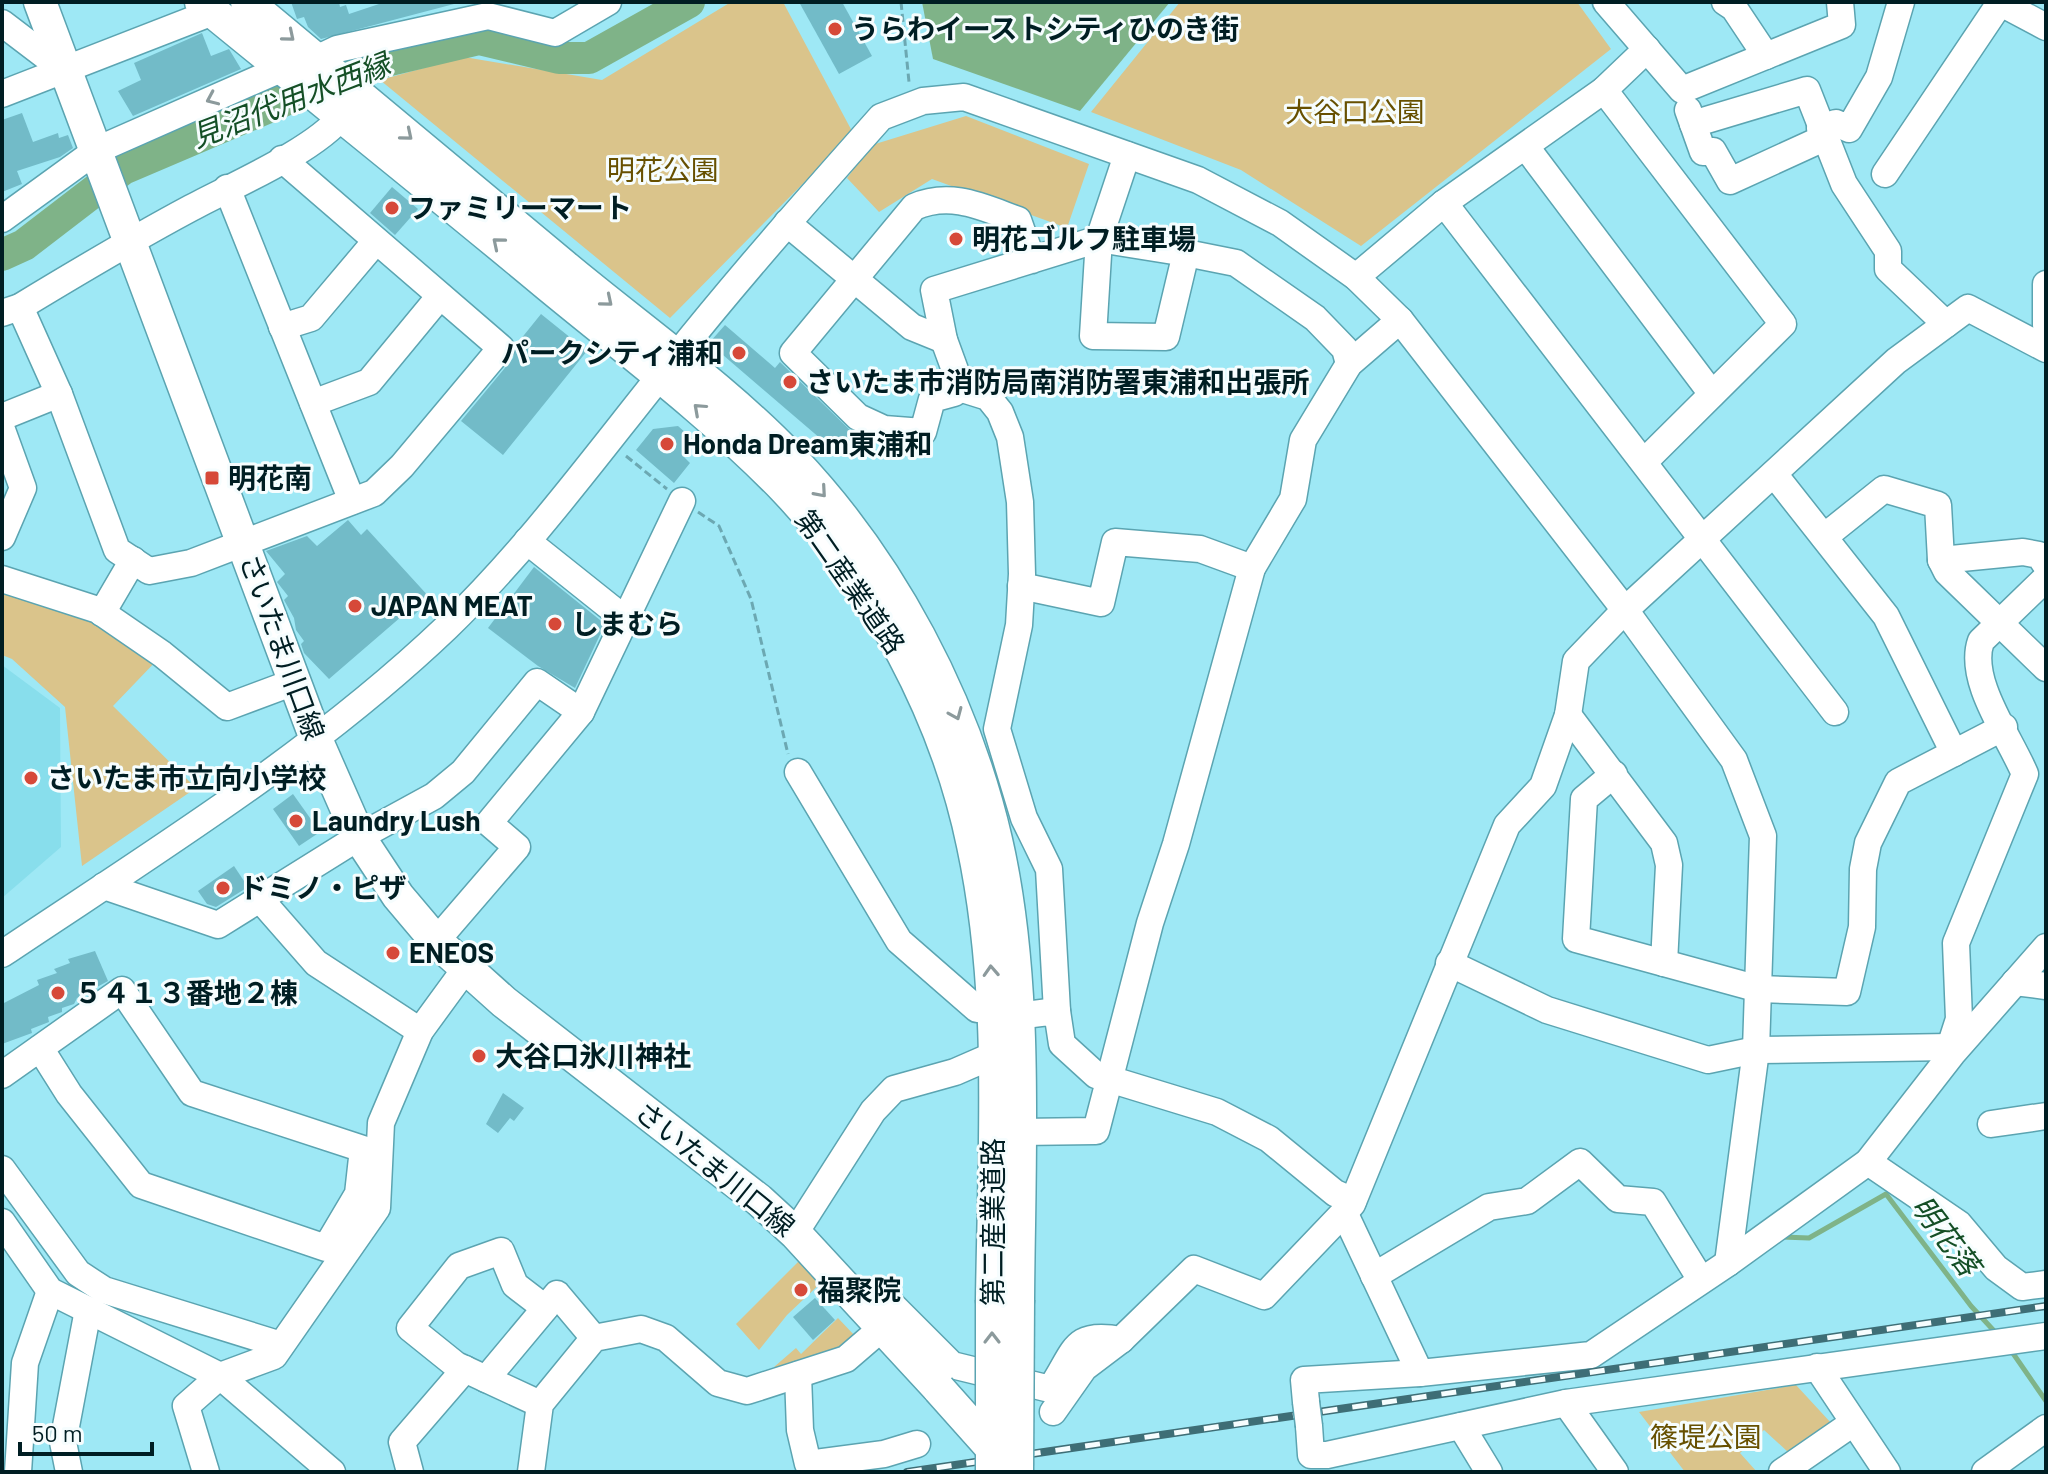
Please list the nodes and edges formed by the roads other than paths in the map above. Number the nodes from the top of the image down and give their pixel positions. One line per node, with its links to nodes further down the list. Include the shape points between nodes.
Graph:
1 (40, 2): 14 (main road, さいたま川口線)
2 (608, 2): 15 (street, via 555,33 488,16 337,49)
3 (1606, 2): 12 (street)
4 (1725, 2): 13 (street)
5 (1840, 2): 13 (street, via 1842,25)
6 (1901, 2): 20 (street, via 1879,77 1849,129 1836,123)
7 (250, 3): 15 (main road, 第二産業道路, one-way to 15)
8 (2000, 3): 11 (street); 25 (street)
9 (207, 7): 14 (street); 15 (main road, 第二産業道路)
10 (2, 23): 14 (street)
11 (2046, 27)
12 (1647, 49): 16 (street); 17 (street)
13 (1766, 56): 17 (street)
14 (65, 71): 18 (street); 22 (main road, さいたま川口線)
15 (321, 83): 22 (street, one-way to 22); 24 (street, via 332,128); 47 (main road, 第二産業道路)
16 (1604, 90): 21 (street); 50 (street, via 1783,324)
17 (1682, 90): 19 (street)
18 (2, 94)
19 (1693, 124): 20 (street, via 1807,90); 20 (street, via 1703,152 1713,151 1730,181)
20 (1822, 133): 41 (street, via 1844,184 1888,251 1888,269)
21 (1526, 147): 27 (street); 50 (street)
22 (99, 154): 28 (street); 31 (main road, さいたま川口線)
23 (1127, 155): 29 (street, via 964,97 911,106 881,117); 30 (street); 35 (street, via 1198,180 1280,223)
24 (282, 159): 26 (street); 32 (street)
25 (1885, 174)
26 (227, 188): 31 (street); 43 (street)
27 (1444, 203): 35 (street); 54 (street)
28 (2, 219)
29 (787, 223): 36 (street); 47 (street)
30 (1099, 239): 33 (street); 33 (street, via 1093,336 1166,337); 34 (street)
31 (129, 241): 39 (street); 61 (main road, さいたま川口線)
32 (376, 241): 38 (street); 43 (street, via 325,306 311,318)
33 (1186, 253): 46 (street, via 1236,263 1315,318 1345,349)
34 (1032, 260): 36 (street, via 1018,220 966,201 935,198 914,207); 44 (street, via 934,290)
35 (1356, 277): 40 (street)
36 (853, 279): 44 (street, via 912,327); 48 (street, via 793,353 858,417 884,429 923,432 932,399 954,393)
37 (2046, 284): 42 (street)
38 (440, 296): 51 (street, via 369,382); 56 (street, via 501,348 402,466 374,493)
39 (11, 310): 49 (street)
40 (1400, 320): 46 (street); 69 (street)
41 (1946, 324): 45 (street, via 1968,308); 55 (street, via 1896,361)
42 (2046, 325)
43 (282, 327): 51 (street)
44 (944, 340): 48 (street, via 959,381)
45 (2046, 349)
46 (1349, 364): 65 (street, via 1303,440 1293,499)
47 (667, 367): 62 (street); 96 (main road, 第二産業道路, via 694,404 785,490 886,623 922,692 953,770 973,842)
48 (956, 387): 68 (street, via 988,397 1010,437 1020,502)
49 (59, 394): 52 (street); 63 (street, via 117,550)
50 (1712, 394): 54 (street)
51 (313, 403): 56 (street)
52 (2, 417)
53 (2, 430): 58 (street, via 23,488)
54 (1644, 462): 60 (street)
55 (1774, 474): 59 (street); 60 (street)
56 (352, 501): 61 (street)
57 (682, 501): 71 (street)
58 (2, 537)
59 (1824, 537): 64 (street, via 1884,489 1938,505); 80 (street, via 1886,616)
60 (1702, 538): 69 (street); 76 (street)
61 (243, 541): 63 (street, via 191,563 149,571); 74 (main road, さいたま川口線)
62 (527, 541): 71 (street); 79 (street, via 446,627)
63 (133, 560): 70 (street)
64 (1941, 560): 66 (street, via 2023,552 2039,555); 72 (street)
65 (1252, 568): 68 (street, via 1200,549 1115,542 1101,603); 103 (street)
66 (2045, 578): 72 (street)
67 (2, 579): 70 (street)
68 (1021, 586): 95 (street, via 1019,625 997,729 1024,818 1049,869)
69 (1625, 610): 77 (street, via 1576,661); 94 (street, via 1734,760 1763,836)
70 (102, 613): 74 (street, via 227,707)
71 (626, 620): 75 (street)
72 (1999, 624): 73 (street); 78 (street, via 1981,641 1976,655 1979,678)
73 (2046, 668)
74 (294, 682): 79 (main road, さいたま川口線)
75 (581, 712): 83 (street, via 537,682 463,772 434,796); 86 (street, via 489,823 517,847)
76 (1835, 712)
77 (1568, 715): 82 (street); 89 (street, via 1543,786 1507,825)
78 (2004, 727): 80 (street); 100 (street, via 2025,774 1956,943 1959,1019)
79 (316, 739): 83 (main road, さいたま川口線); 84 (street)
80 (1954, 753): 94 (street, via 1898,782 1868,843 1862,927 1847,992)
81 (798, 772): 96 (street, via 899,941 977,1009)
82 (1614, 774): 90 (street, via 1664,843 1669,865); 90 (street, via 1584,799 1576,939)
83 (359, 837): 85 (street); 86 (main road, さいたま川口線)
84 (104, 886): 85 (street, via 218,925); 88 (street)
85 (260, 899): 97 (street, via 316,963)
86 (436, 941): 91 (main road, さいたま川口線)
87 (2046, 947): 92 (street)
88 (2, 954)
89 (1449, 963): 99 (street, via 1547,1010 1708,1060); 109 (street)
90 (1664, 963): 94 (street)
91 (466, 968): 97 (street); 111 (main road, さいたま川口線)
92 (2015, 982): 93 (street); 100 (street)
93 (2046, 986)
94 (1759, 989): 99 (street)
95 (1057, 1011): 96 (street); 103 (street, via 1062,1044 1096,1075)
96 (1004, 1012): 101 (main road, 第二産業道路); 106 (main road, 第二産業道路)
97 (420, 1031): 125 (street, via 381,1123 377,1208)
98 (40, 1048): 98 (street, via 122,990 192,1093 363,1149 358,1194 326,1248 141,1185); 102 (street)
99 (1756, 1050): 100 (street); 112 (street)
100 (1951, 1050): 107 (street)
101 (994, 1055): 111 (street, via 894,1089 873,1111); 117 (main road, 第二産業道路)
102 (2, 1075)
103 (1110, 1079): 106 (street, via 1096,1131); 109 (street, via 1230,1119 1269,1139)
104 (2046, 1116): 105 (street)
105 (1991, 1124)
106 (1019, 1132): 117 (main road, 第二産業道路)
107 (1868, 1162): 112 (street); 115 (street, via 1959,1224 1996,1268 2022,1287)
108 (2, 1169): 125 (street, via 78,1273 104,1290)
109 (1348, 1206): 113 (street); 124 (street, via 1264,1296 1194,1269)
110 (2, 1222): 116 (street)
111 (795, 1233): 118 (main road, さいたま川口線)
112 (1738, 1256): 114 (street)
113 (1374, 1276): 114 (street, via 1489,1207 1527,1201 1580,1162 1618,1199 1653,1202); 127 (street)
114 (1701, 1280): 127 (street, via 1591,1355)
115 (2046, 1284)
116 (50, 1291): 120 (street); 131 (street)
117 (1005, 1300): 139 (main road, 第二産業道路, bridge)
118 (861, 1303): 121 (main road, さいたま川口線); 124 (street, via 882,1295 952,1365 1046,1388 1082,1340 1096,1335)
119 (545, 1308): 123 (street, via 557,1294); 128 (street); 128 (street, via 515,1285 501,1251 459,1266 410,1328)
120 (88, 1310): 130 (street); 141 (street, via 63,1442)
121 (882, 1328): 129 (street, via 846,1359); 139 (main road, さいたま川口線, bridge)
122 (2046, 1336): 126 (street)
123 (594, 1338): 129 (street, via 641,1329 666,1338 718,1383 747,1391); 133 (street)
124 (1121, 1340): 134 (street, via 1084,1368)
125 (281, 1345): 130 (street, via 274,1356)
126 (1817, 1367): 132 (street); 135 (street)
127 (1420, 1373): 136 (street, via 1304,1380 1311,1455)
128 (475, 1374): 133 (street); 144 (street, via 402,1442)
129 (798, 1375): 138 (street, via 800,1430 808,1464)
130 (220, 1376): 142 (street, via 186,1406); 143 (street)
131 (13, 1382): 140 (street)
132 (1566, 1403): 136 (street); 147 (street)
133 (540, 1404): 145 (street)
134 (1053, 1412)
135 (1853, 1423): 148 (street); 149 (street)
136 (1461, 1426): 146 (street)
137 (2046, 1428): 150 (street)
138 (917, 1444)
139 (1003, 1466)
140 (18, 1472)
141 (69, 1472)
142 (206, 1472)
143 (332, 1472)
144 (410, 1472)
145 (531, 1472)
146 (1489, 1472)
147 (1615, 1472)
148 (1782, 1472)
149 (1887, 1472)
150 (1985, 1472)

